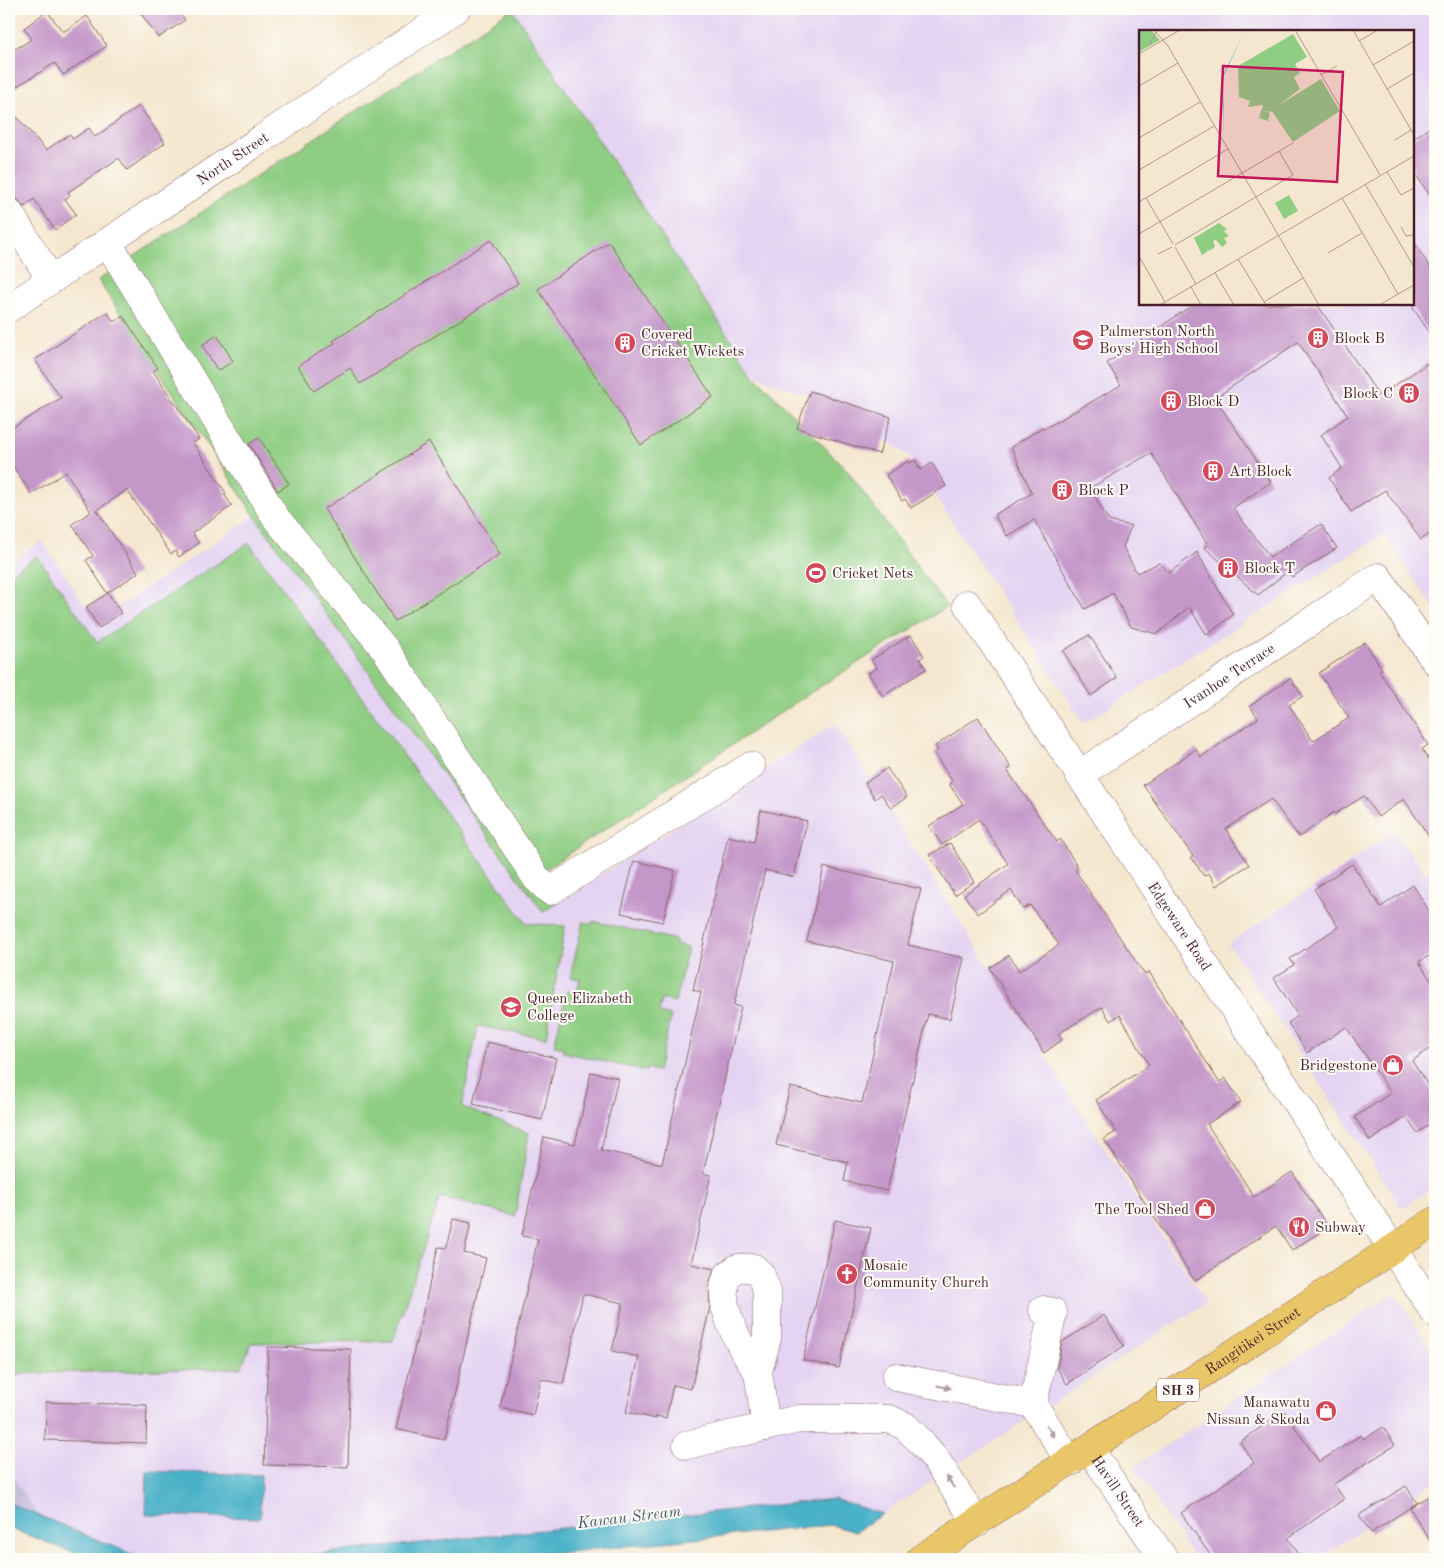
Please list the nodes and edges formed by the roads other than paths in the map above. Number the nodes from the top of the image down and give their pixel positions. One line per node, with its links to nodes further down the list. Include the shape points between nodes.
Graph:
1 (456, 9): 3 (street, North Street)
2 (9, 212): 4 (street)
3 (108, 243): 4 (street, North Street); 8 (street, via 276,518 385,649 537,878 550,891)
4 (51, 280): 5 (street, North Street)
5 (9, 308)
6 (967, 604): 9 (street, Edgeware Road)
7 (1435, 661): 9 (street, Ivanhoe Terrace, via 1378,577)
8 (750, 766)
9 (1079, 775): 11 (street, Edgeware Road)
10 (1435, 1221): 11 (highway, Rangitikei Street / SH 3)
11 (1393, 1249): 13 (street, Edgeware Road); 19 (highway, Rangitikei Street / SH 3)
12 (1043, 1310): 15 (street, via 1054,1312 1036,1368)
13 (1435, 1313)
14 (758, 1372): 17 (street)
15 (1033, 1404): 16 (street, one-way to 15, via 897,1373); 19 (street, Havill Street, one-way to 19)
16 (889, 1419): 17 (street, via 799,1419); 20 (street, one-way to 16, via 918,1439 905,1426)
17 (766, 1427): 18 (street)
18 (687, 1445)
19 (1080, 1455): 20 (highway, Rangitikei Street / SH 3); 22 (street, Havill Street)
20 (977, 1523): 21 (highway, Rangitikei Street / SH 3)
21 (920, 1559)
22 (1164, 1559)

